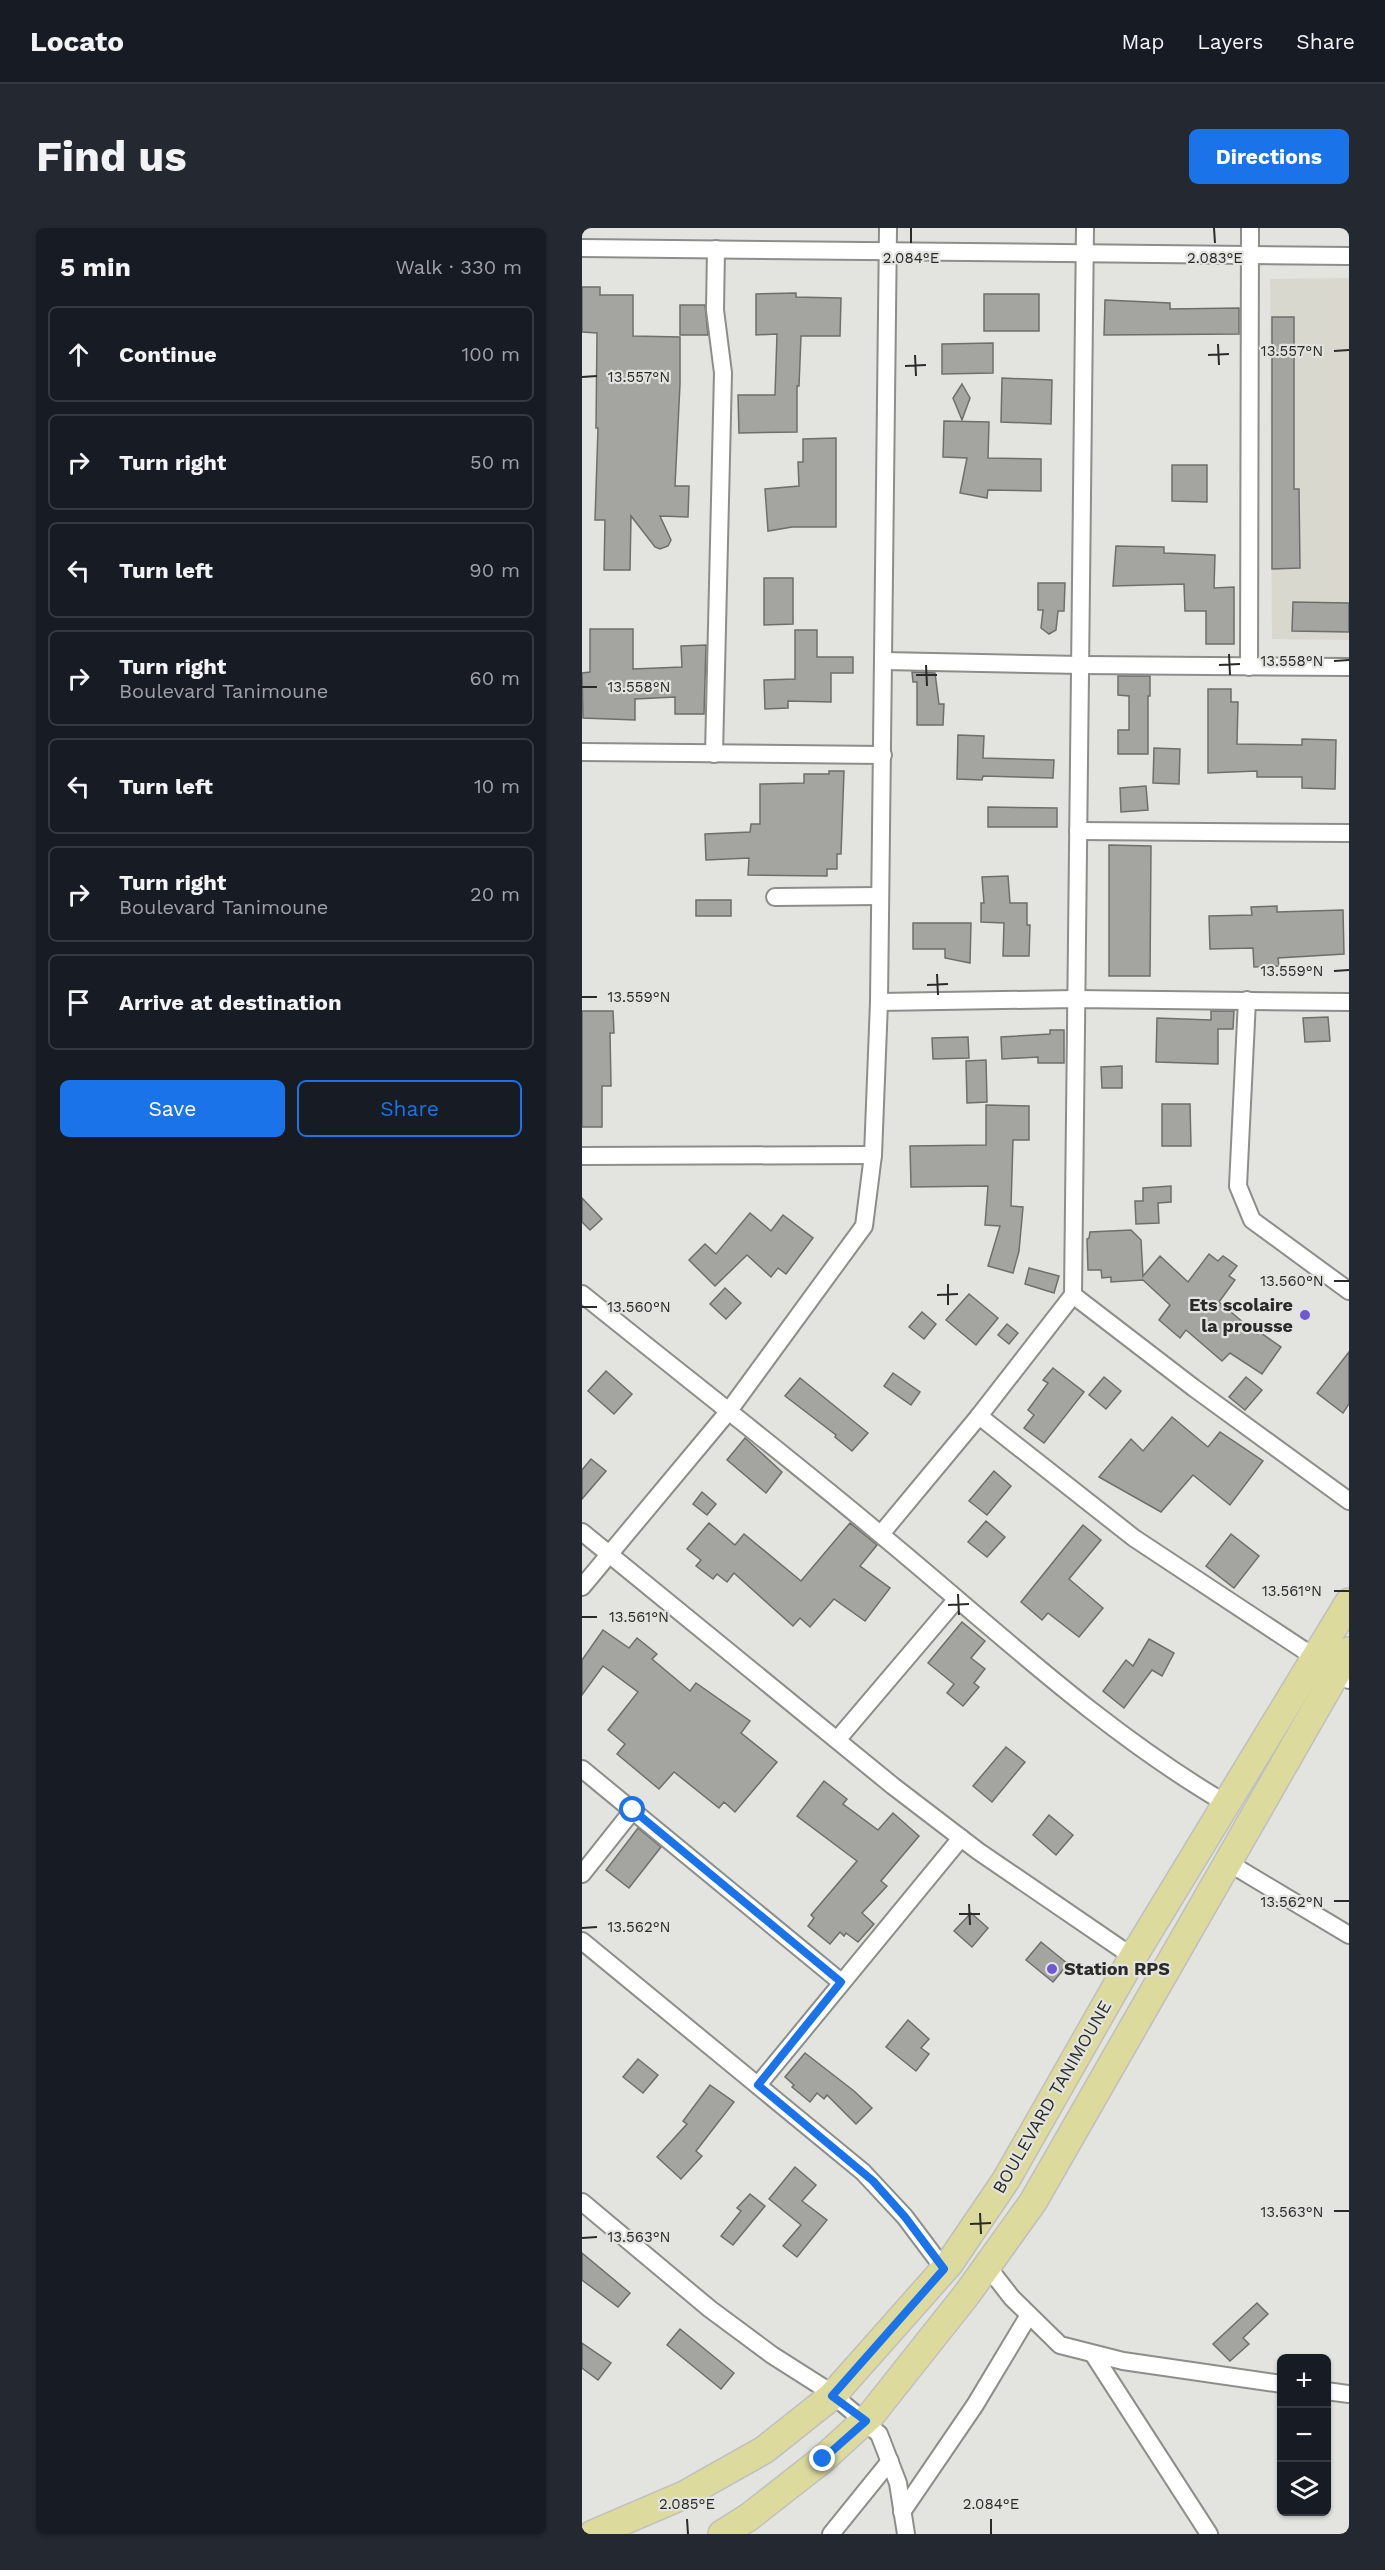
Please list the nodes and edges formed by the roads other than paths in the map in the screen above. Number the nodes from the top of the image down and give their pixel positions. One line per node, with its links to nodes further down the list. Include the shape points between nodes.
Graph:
1 (888, 228): 6 (street)
2 (1085, 228): 7 (street)
3 (1250, 228): 8 (street)
4 (582, 248): 5 (street)
5 (716, 249): 6 (street); 15 (street, via 716,310 723,373)
6 (888, 251): 7 (street); 10 (street)
7 (1085, 253): 8 (street); 11 (street)
8 (1250, 255): 9 (street); 12 (street)
9 (1349, 256)
10 (884, 661): 11 (street); 16 (street)
11 (1082, 665): 12 (street); 17 (street)
12 (1249, 667): 13 (street)
13 (1349, 667)
14 (582, 752): 15 (street)
15 (714, 754): 16 (street)
16 (883, 755): 19 (street)
17 (1078, 831): 18 (street); 21 (street)
18 (1349, 833)
19 (879, 896): 20 (street); 23 (street)
20 (775, 897)
21 (1075, 999): 22 (street); 23 (street); 29 (street)
22 (1247, 1000): 24 (street); 27 (street, via 1238,1186 1252,1220)
23 (879, 1002): 25 (street)
24 (1349, 1002)
25 (873, 1155): 26 (street); 30 (street, via 863,1230)
26 (582, 1156)
27 (1349, 1291)
28 (582, 1294): 30 (street)
29 (1073, 1295): 31 (street); 32 (street)
30 (728, 1412): 34 (street); 35 (street)
31 (979, 1416): 34 (street); 39 (street, via 1134,1538)
32 (1349, 1501)
33 (582, 1532): 35 (street)
34 (881, 1534): 37 (street)
35 (609, 1555): 36 (street); 40 (street)
36 (582, 1587)
37 (956, 1600): 40 (street); 42 (street, via 1129,1741)
38 (1349, 1602): 39 (main road, BOULEVARD TANIMOUNE)
39 (1337, 1665): 42 (main road, BOULEVARD TANIMOUNE); 45 (main road, BOULEVARD TANIMOUNE)
40 (837, 1740): 44 (street)
41 (582, 1769): 43 (street)
42 (1227, 1804): 49 (main road, BOULEVARD TANIMOUNE)
43 (633, 1810): 46 (street); 50 (street)
44 (961, 1838): 49 (street); 50 (street)
45 (1229, 1863): 47 (street); 53 (main road, BOULEVARD TANIMOUNE, via 1033,2202)
46 (582, 1874)
47 (1349, 1935)
48 (582, 1941): 51 (street)
49 (1133, 1957): 54 (main road, BOULEVARD TANIMOUNE, via 1006,2180)
50 (841, 1982): 51 (street)
51 (758, 2085): 54 (street, via 873,2181)
52 (582, 2202): 60 (street, via 710,2309)
53 (987, 2266): 55 (street, via 1011,2298); 61 (main road, BOULEVARD TANIMOUNE)
54 (944, 2269): 60 (main road, BOULEVARD TANIMOUNE)
55 (1029, 2314): 56 (street, via 1060,2345); 63 (street, via 975,2405)
56 (1093, 2354): 57 (street); 68 (street)
57 (1277, 2383)
58 (1331, 2392): 59 (street)
59 (1349, 2394)
60 (832, 2396): 61 (street); 64 (main road, BOULEVARD TANIMOUNE, via 764,2450 723,2475)
61 (866, 2421): 62 (street, via 879,2434); 65 (main road, BOULEVARD TANIMOUNE, via 759,2510)
62 (890, 2461): 63 (street); 66 (street)
63 (902, 2512): 67 (street)
64 (593, 2534)
65 (722, 2534)
66 (831, 2534)
67 (906, 2534)
68 (1209, 2534)

